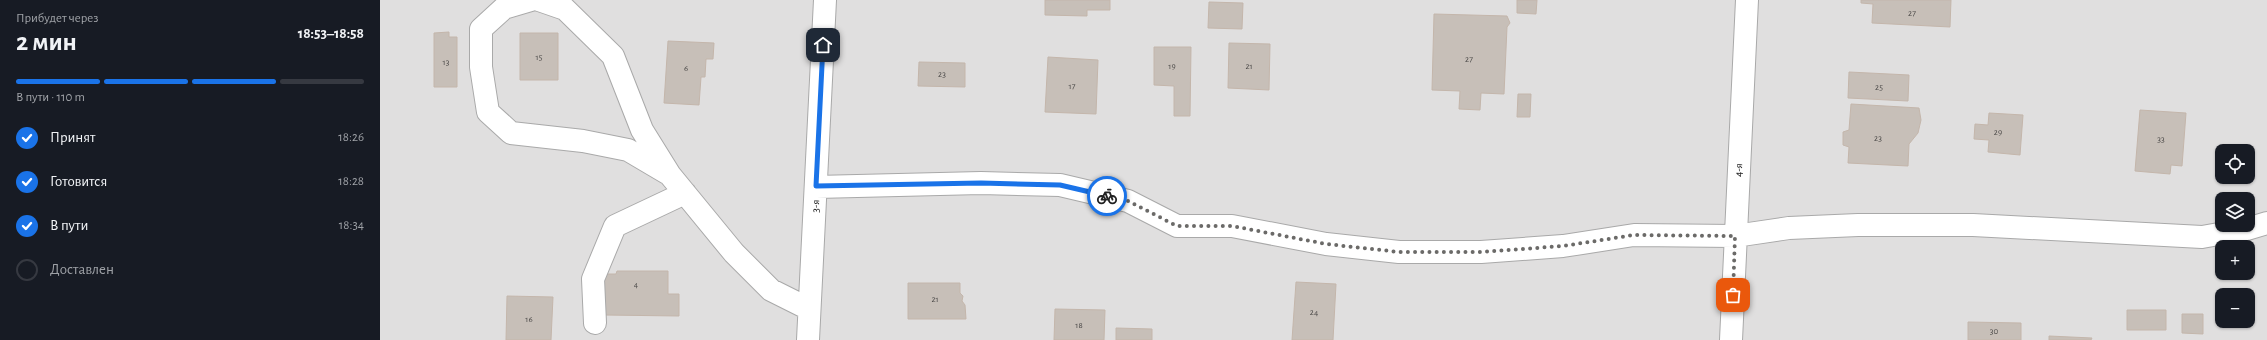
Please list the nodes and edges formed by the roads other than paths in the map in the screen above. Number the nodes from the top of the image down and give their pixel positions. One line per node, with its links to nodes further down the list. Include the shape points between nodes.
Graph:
1 (531, 0): 5 (street, via 504,8 482,29 482,66 488,112 511,133 583,141 628,150)
2 (539, 0): 5 (street, via 565,9 613,56 642,130)
3 (825, 0): 6 (street, 3-я)
4 (1747, 0): 9 (street, 4-я)
5 (670, 175): 7 (street)
6 (816, 186): 9 (street, via 981,183 1060,185 1128,201 1177,226 1232,226 1326,244 1399,252 1481,252 1563,246 1634,235); 10 (street, 3-я)
7 (685, 194): 10 (street, via 734,254 770,290); 11 (street, via 615,226 593,279)
8 (2267, 223): 9 (street, via 2202,236 1973,225 1858,225 1789,228)
9 (1735, 236): 13 (street, 4-я)
10 (809, 309): 12 (street, 3-я)
11 (595, 324)
12 (808, 340)
13 (1731, 340)

